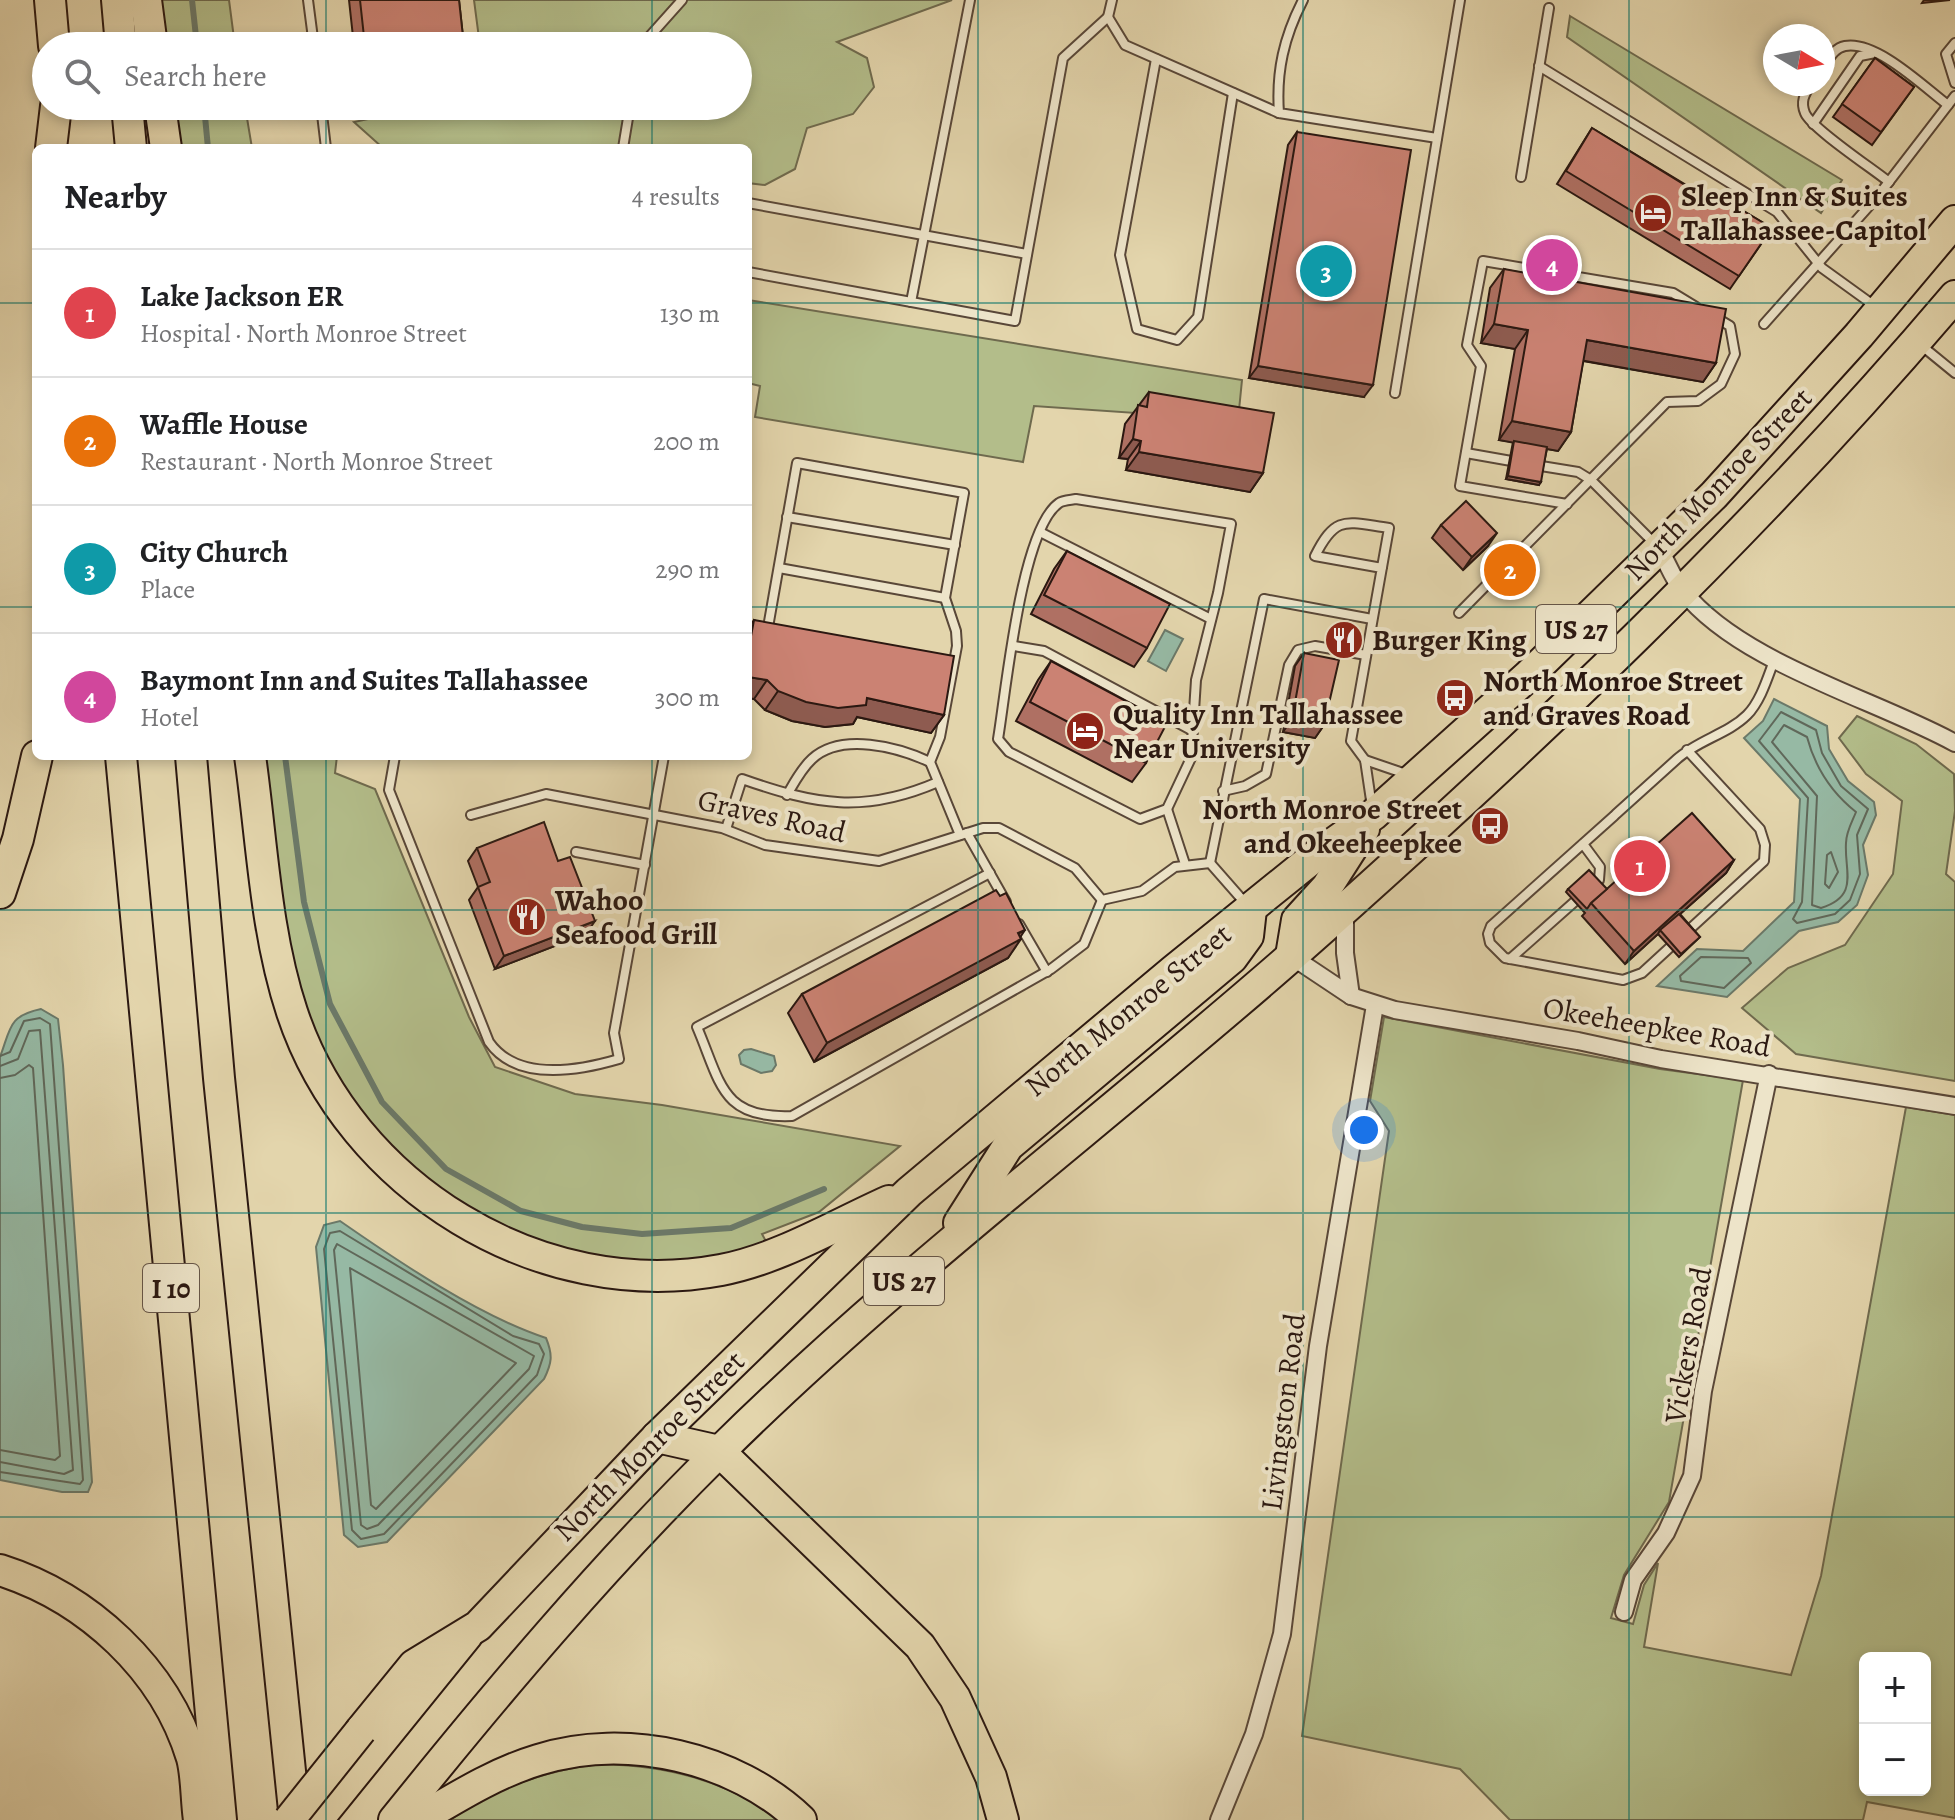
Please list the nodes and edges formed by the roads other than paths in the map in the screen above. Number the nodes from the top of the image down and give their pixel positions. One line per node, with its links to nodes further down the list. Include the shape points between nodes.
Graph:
1 (50, 0): 12 (highway)
2 (117, 0): 13 (highway)
3 (146, 0): 14 (highway)
4 (308, 0): 15 (lane)
5 (682, 0): 16 (lane)
6 (970, 0): 46 (lane)
7 (1112, 0): 11 (lane)
8 (1303, 0): 27 (lane, via 1287,30 1279,67)
9 (1460, 0): 35 (lane)
10 (1549, 8): 21 (lane)
11 (1108, 17): 20 (lane, via 1125,45); 47 (lane, via 1063,58)
12 (53, 32)
13 (120, 32)
14 (150, 32)
15 (312, 32)
16 (653, 32)
17 (1955, 43): 22 (lane, via 1946,54)
18 (1835, 51): 19 (lane, via 1844,46)
19 (1880, 54): 26 (lane); 34 (lane, via 1860,56)
20 (1156, 59): 23 (lane); 23 (lane, via 1120,255 1137,329 1177,340 1198,317)
21 (1539, 66): 42 (lane); 48 (lane, via 1777,212)
22 (1955, 83)
23 (1233, 93): 27 (lane)
24 (1803, 96): 34 (lane)
25 (1955, 96): 26 (lane)
26 (1948, 105): 43 (lane)
27 (1279, 113): 35 (lane)
28 (56, 120): 36 (highway)
29 (60, 120): 37 (highway)
30 (128, 120): 38 (highway)
31 (162, 120): 39 (highway)
32 (323, 120): 40 (lane)
33 (628, 120): 41 (lane)
34 (1813, 124): 43 (lane)
35 (1437, 138): 56 (lane)
36 (52, 144)
37 (63, 144)
38 (131, 144)
39 (165, 144)
40 (326, 144)
41 (624, 144)
42 (1521, 177)
43 (1889, 182): 48 (lane)
44 (752, 204): 46 (lane)
45 (1955, 221): 52 (highway, North Monroe Street / US 27)
46 (924, 235): 47 (lane); 51 (lane)
47 (1027, 254): 51 (lane, via 1015,321)
48 (1818, 264): 52 (lane); 53 (lane)
49 (752, 273): 51 (lane)
50 (1955, 296): 54 (highway, North Monroe Street / US 27)
51 (911, 302)
52 (1880, 310): 54 (highway); 63 (highway, North Monroe Street / US 27, via 1714,495)
53 (1764, 324)
54 (1917, 341): 55 (lane); 66 (highway, North Monroe Street / US 27)
55 (1955, 373)
56 (1395, 393)
57 (1466, 453): 58 (lane, via 1578,472); 58 (lane, via 1481,366 1467,345 1483,261 1673,293 1730,326 1735,354 1721,384 1698,401 1667,402); 59 (lane, via 1460,486)
58 (1591, 480): 59 (lane); 63 (lane)
59 (1567, 504): 68 (lane)
60 (787, 517): 62 (lane); 62 (lane, via 797,463 964,493); 64 (lane)
61 (1040, 532): 69 (lane); 69 (lane, via 1060,501 1076,499 1231,524); 72 (lane, via 1029,557)
62 (955, 545): 67 (lane)
63 (1659, 548): 66 (street); 86 (highway, North Monroe Street / US 27)
64 (779, 568): 67 (lane); 71 (lane, via 767,634)
65 (1382, 568): 65 (lane, via 1329,559 1315,556 1328,531 1344,521 1389,528); 70 (lane)
66 (1683, 591): 74 (street, via 1728,632); 104 (highway, North Monroe Street / US 27)
67 (945, 598): 85 (lane, via 957,646 940,737)
68 (1459, 613)
69 (1211, 619): 75 (lane, via 1196,680)
70 (1372, 619): 73 (lane); 88 (lane, via 1264,599)
71 (780, 637)
72 (1014, 646): 75 (lane, via 1044,651); 90 (lane, via 998,739 1009,752 1140,819)
73 (1366, 655): 84 (lane, via 1351,741); 88 (lane, via 1315,646 1298,650 1289,665 1266,774)
74 (1775, 658): 76 (street); 77 (lane, via 1746,716)
75 (1193, 731): 90 (lane, via 1191,758)
76 (1955, 743)
77 (1687, 750): 96 (lane); 107 (lane, via 1760,829 1764,861 1642,973 1623,980)
78 (36, 760): 102 (highway)
79 (121, 760): 121 (highway, I 10)
80 (191, 760): 123 (highway, I 10)
81 (251, 760): 113 (highway, via 279,969 293,1016 344,1112 373,1147 443,1211 495,1240 549,1261 622,1276 675,1276 754,1261)
82 (394, 760): 100 (lane, via 389,790 498,1055 558,1071 619,1059 614,1033)
83 (663, 760): 91 (lane)
84 (1365, 760): 86 (lane); 93 (lane)
85 (930, 762): 87 (lane); 89 (lane, via 903,751 832,746 813,757)
86 (1416, 777): 93 (highway, North Monroe Street / US 27)
87 (938, 782): 89 (lane, via 877,802 843,805); 95 (lane)
88 (1223, 791): 98 (lane)
89 (787, 795): 94 (lane, via 742,779)
90 (1167, 809): 99 (lane)
91 (654, 814): 92 (lane, Graves Road, via 546,794); 94 (lane, Graves Road); 100 (lane)
92 (471, 815)
93 (1373, 815): 105 (highway, North Monroe Street / US 27); 106 (highway, via 1327,887 1297,920)
94 (726, 829): 95 (lane, Graves Road, via 765,845 879,861)
95 (963, 834): 101 (lane); 103 (lane, Graves Road, via 999,828 1075,868)
96 (1583, 844): 107 (lane, via 1600,867 1599,880); 107 (lane, via 1491,926 1490,943)
97 (576, 852): 100 (lane)
98 (1210, 863): 99 (lane); 105 (lane)
99 (1185, 864): 103 (lane, via 1142,891)
100 (645, 865)
101 (990, 873): 108 (lane); 108 (lane, via 697,1027 727,1096 752,1114 792,1116)
102 (0, 893)
103 (1102, 900): 108 (lane, via 1084,944)
104 (1346, 907): 106 (highway, North Monroe Street / US 27); 109 (street)
105 (1251, 909): 113 (highway, North Monroe Street / US 27); 114 (highway, via 1248,936 1232,958 1008,1146)
106 (1291, 956): 109 (street, Okeeheepkee Road); 114 (highway, North Monroe Street / US 27)
107 (1510, 959)
108 (1047, 972)
109 (1351, 996): 110 (street, Okeeheepkee Road)
110 (1375, 1005): 111 (street, Okeeheepkee Road); 129 (street, Livingston Road, via 1318,1346 1282,1634 1254,1734)
111 (1769, 1074): 112 (street, Okeeheepkee Road); 118 (street, Vickers Road, via 1703,1391 1692,1476 1666,1533 1633,1580)
112 (1955, 1106)
113 (909, 1192): 115 (highway, North Monroe Street / US 27)
114 (943, 1247): 116 (highway, North Monroe Street / US 27)
115 (657, 1437): 116 (highway); 119 (highway, North Monroe Street / US 27)
116 (719, 1451): 125 (highway, North Monroe Street / US 27, via 510,1677); 128 (highway, via 920,1646 955,1698 991,1777)
117 (0, 1570): 120 (highway, via 75,1607 136,1658 170,1708 192,1760)
118 (1624, 1612)
119 (478, 1626): 122 (highway, bridge, via 414,1665); 124 (main road, North Monroe Street / US 27)
120 (199, 1820)
121 (221, 1820)
122 (289, 1820)
123 (295, 1820)
124 (320, 1820)
125 (394, 1820)
126 (418, 1820): 127 (highway, via 477,1785 540,1759 601,1748 663,1752 728,1771 783,1803)
127 (801, 1820)
128 (1003, 1820)
129 (1219, 1820)

